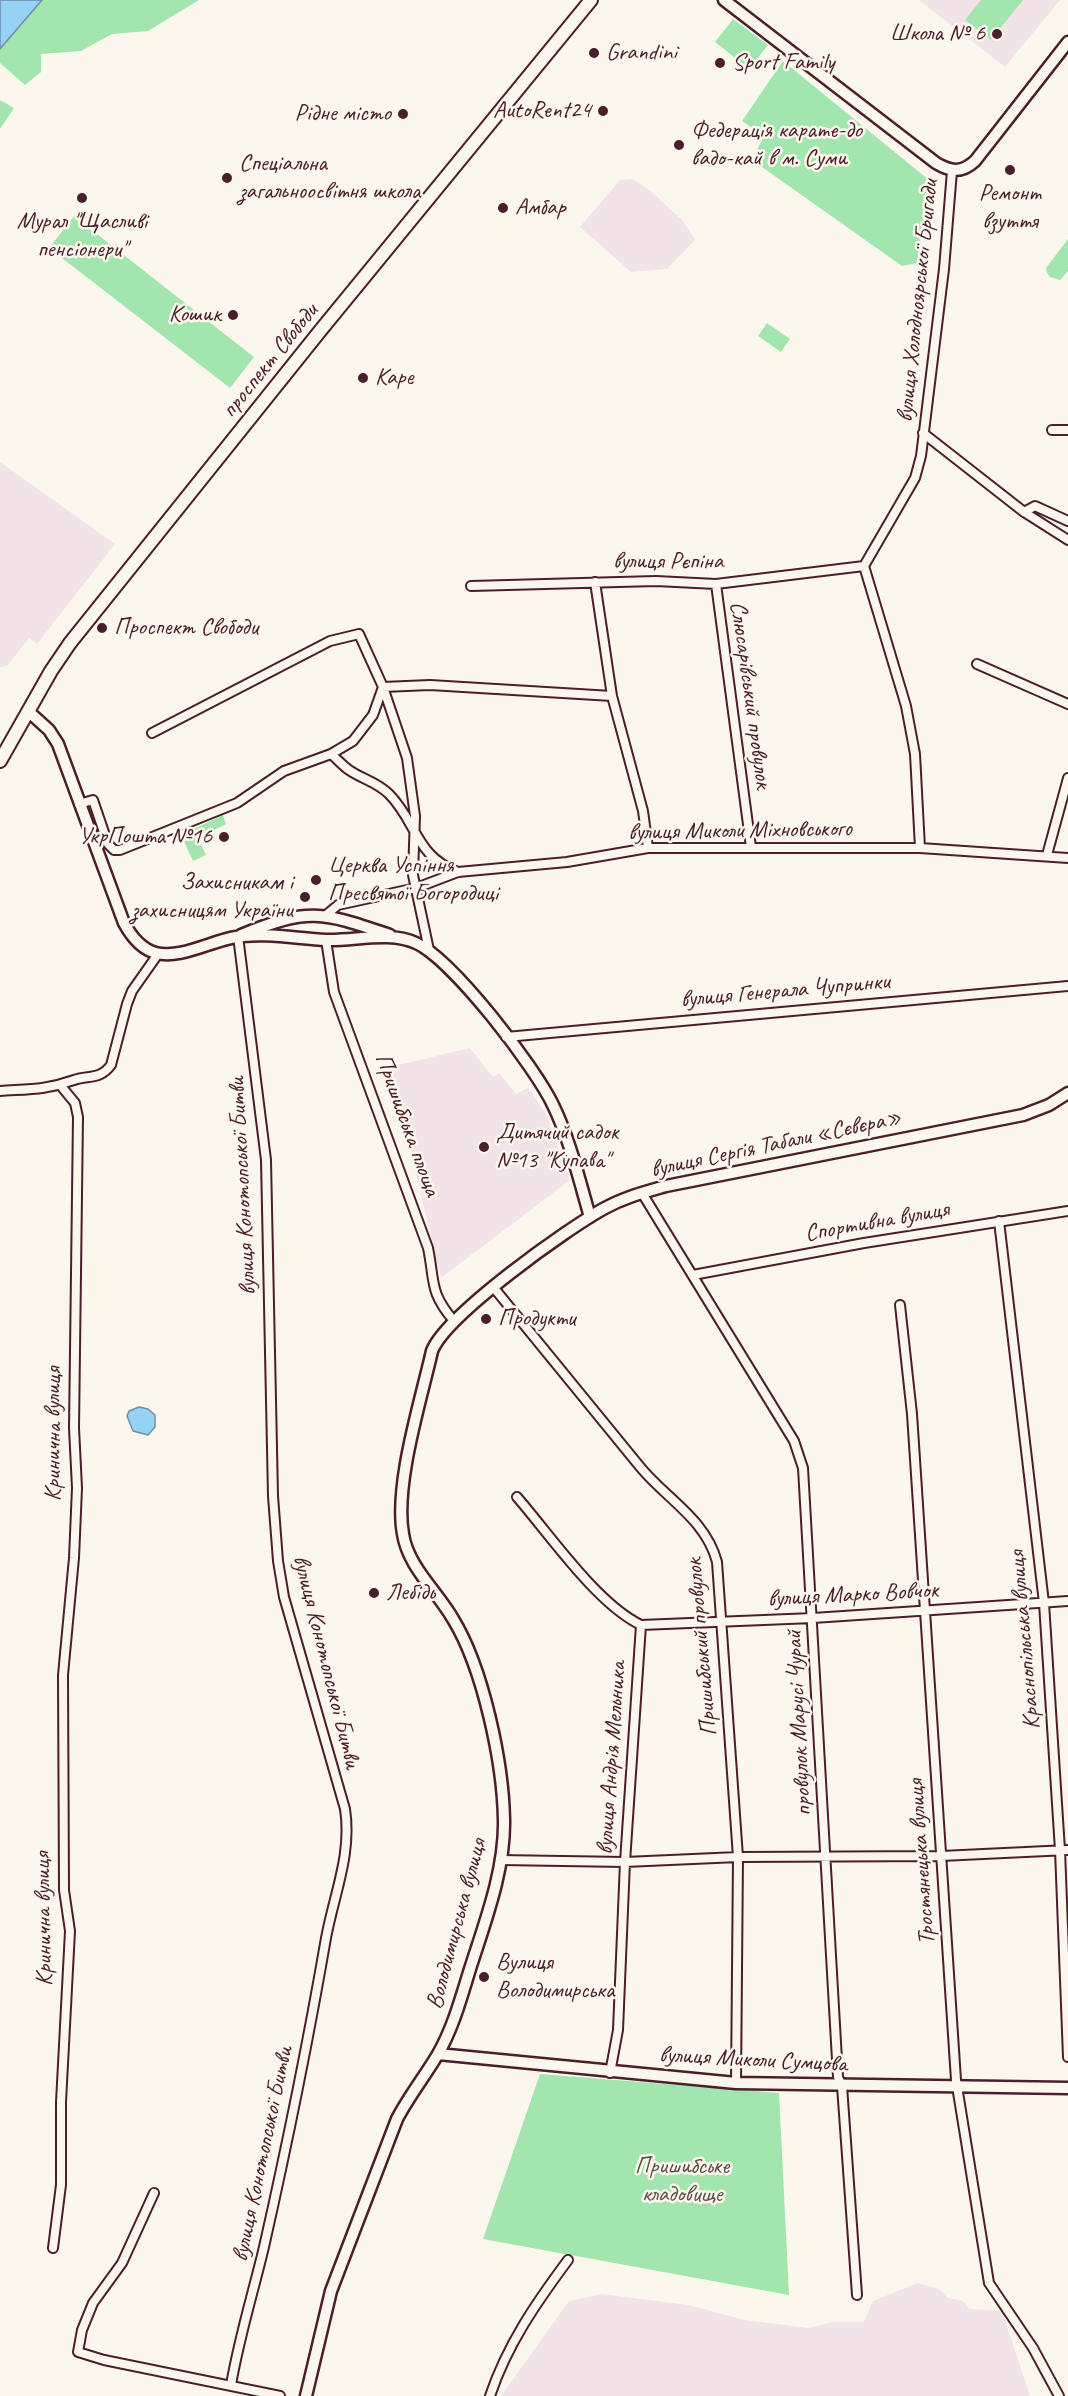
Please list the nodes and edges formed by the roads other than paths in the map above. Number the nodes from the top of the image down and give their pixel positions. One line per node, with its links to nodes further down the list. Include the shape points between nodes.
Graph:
1 (591, 0): 19 (main road, проспект Свободи, via 143,550 60,658)
2 (724, 0): 4 (street, via 936,163)
3 (1068, 42): 4 (street, вулиця Холодноярської Бригади, via 975,161 967,168)
4 (952, 171): 7 (street, вулиця Холодноярської Бригади)
5 (1052, 430): 6 (street)
6 (1068, 430)
7 (923, 433): 8 (street, вулиця Холодноярської Бригади); 11 (street, via 915,478)
8 (1024, 512): 9 (street, via 1035,506); 10 (street, вулиця Холодноярської Бригади)
9 (1068, 521)
10 (1068, 540)
11 (864, 566): 13 (street, вулиця Рєпіна); 28 (street, via 906,706 915,754)
12 (595, 582): 13 (street, вулиця Рєпіна); 14 (street, вулиця Рєпіна); 17 (street)
13 (716, 584): 26 (street, Слюсарівський провулок)
14 (471, 586)
15 (977, 664): 18 (street)
16 (383, 687): 17 (street, via 430,685); 20 (street, via 359,634 330,641); 21 (street, via 366,728); 25 (street, via 407,758)
17 (612, 696): 27 (street, via 643,811)
18 (1068, 704)
19 (28, 711): 22 (main road, проспект Свободи); 24 (street, via 54,736)
20 (152, 733)
21 (331, 754): 24 (street, via 284,771 237,803 120,850 108,844 93,800); 25 (street, via 348,769 380,785)
22 (1, 758)
23 (1068, 778): 29 (street)
24 (79, 804): 38 (street, via 124,923 138,942)
25 (415, 834): 31 (street, via 441,866); 32 (street, via 412,863)
26 (751, 847): 27 (street, вулиця Миколи Міхновського); 28 (street, вулиця Миколи Міхновського)
27 (648, 848): 31 (street, вулиця Миколи Міхновського, via 567,862)
28 (920, 848): 29 (street, вулиця Миколи Міхновського)
29 (1047, 855): 30 (street, вулиця Миколи Міхновського)
30 (1068, 858)
31 (458, 872): 32 (street, вулиця Миколи Міхновського)
32 (416, 888): 33 (street, вулиця Миколи Міхновського, via 338,905); 37 (street)
33 (326, 915): 34 (street, via 299,915); 35 (street)
34 (238, 936): 36 (street); 38 (street); 76 (street, вулиця Конотопської Битви, via 266,1160 278,1561 284,1597 345,1809 347,1840 308,2040)
35 (396, 937): 36 (street); 37 (street)
36 (326, 940): 51 (street, Пришибська площа, via 334,992 428,1248 433,1290)
37 (429, 950): 40 (street, via 456,975)
38 (158, 954): 41 (street, via 132,991 111,1065 100,1076 76,1079)
39 (1068, 986): 40 (street, вулиця Генерала Чупринки)
40 (506, 1036): 46 (street, via 552,1104 570,1147)
41 (61, 1086): 42 (street); 73 (street, Кринична вулиця, via 75,1103 78,1117 74,1428 77,1488 63,1675 64,1890 70,1931 61,2185)
42 (0, 1090)
43 (1068, 1093): 44 (street, вулиця Сергія Табали «Сєвєра», via 1023,1115)
44 (642, 1193): 46 (street, вулиця Сергія Табали «Сєвєра»); 48 (street, провулок Марусі Чурай)
45 (1068, 1211): 47 (street, Спортивна вулиця)
46 (590, 1217): 49 (street, вулиця Сергія Табали «Сєвєра»)
47 (999, 1221): 48 (street, Спортивна вулиця); 54 (street, Краснопільська вулиця)
48 (693, 1275): 56 (street, провулок Марусі Чурай, via 800,1453)
49 (494, 1288): 51 (street, вулиця Сергія Табали «Сєвєра»); 57 (street, Пришибський провулок, via 643,1470 705,1532 717,1562)
50 (900, 1305): 55 (street, Тростянецька вулиця)
51 (454, 1321): 63 (street, Володимирська вулиця, via 435,1344 428,1370 406,1473 402,1532 415,1563 454,1620 476,1673 501,1783 504,1820)
52 (517, 1497): 58 (street, via 605,1601 622,1616)
53 (1068, 1601): 54 (street, вулиця Марко Вовчок)
54 (1044, 1604): 55 (street, вулиця Марко Вовчок); 59 (street, Краснопільська вулиця)
55 (926, 1611): 56 (street, вулиця Марко Вовчок); 60 (street, Тростянецька вулиця)
56 (813, 1618): 57 (street, вулиця Марко Вовчок); 62 (street, провулок Марусі Чурай)
57 (721, 1622): 58 (street, вулиця Марко Вовчок); 61 (street, Пришибський провулок)
58 (641, 1625): 64 (street, вулиця Андрія Мельника)
59 (1064, 1850): 60 (street); 66 (street, Краснопільська вулиця)
60 (941, 1856): 62 (street); 70 (street, Тростянецька вулиця)
61 (738, 1857): 62 (street); 64 (street); 68 (street, Пришибський провулок)
62 (825, 1858): 69 (street, провулок Марусі Чурай, via 838,2077)
63 (500, 1860): 64 (street); 65 (street, Володимирська вулиця, via 472,1964)
64 (625, 1862): 67 (street, вулиця Андрія Мельника, via 618,2030)
65 (438, 2054): 67 (street, вулиця Миколи Сумцова); 78 (street, Володимирська вулиця, via 397,2119 331,2291)
66 (1068, 2057)
67 (610, 2073): 68 (street, вулиця Миколи Сумцова)
68 (736, 2083): 69 (street, вулиця Миколи Сумцова)
69 (842, 2086): 70 (street, вулиця Миколи Сумцова); 75 (street, провулок Марусі Чурай)
70 (959, 2087): 71 (street, вулиця Миколи Сумцова); 80 (street, Тростянецька вулиця, via 989,2283 1033,2348)
71 (1068, 2088)
72 (154, 2193): 76 (street, via 122,2263 93,2303 78,2352)
73 (53, 2248)
74 (568, 2260): 79 (street, via 520,2329)
75 (857, 2295)
76 (231, 2385): 77 (street)
77 (280, 2396)
78 (306, 2396)
79 (489, 2396)
80 (1059, 2396)

